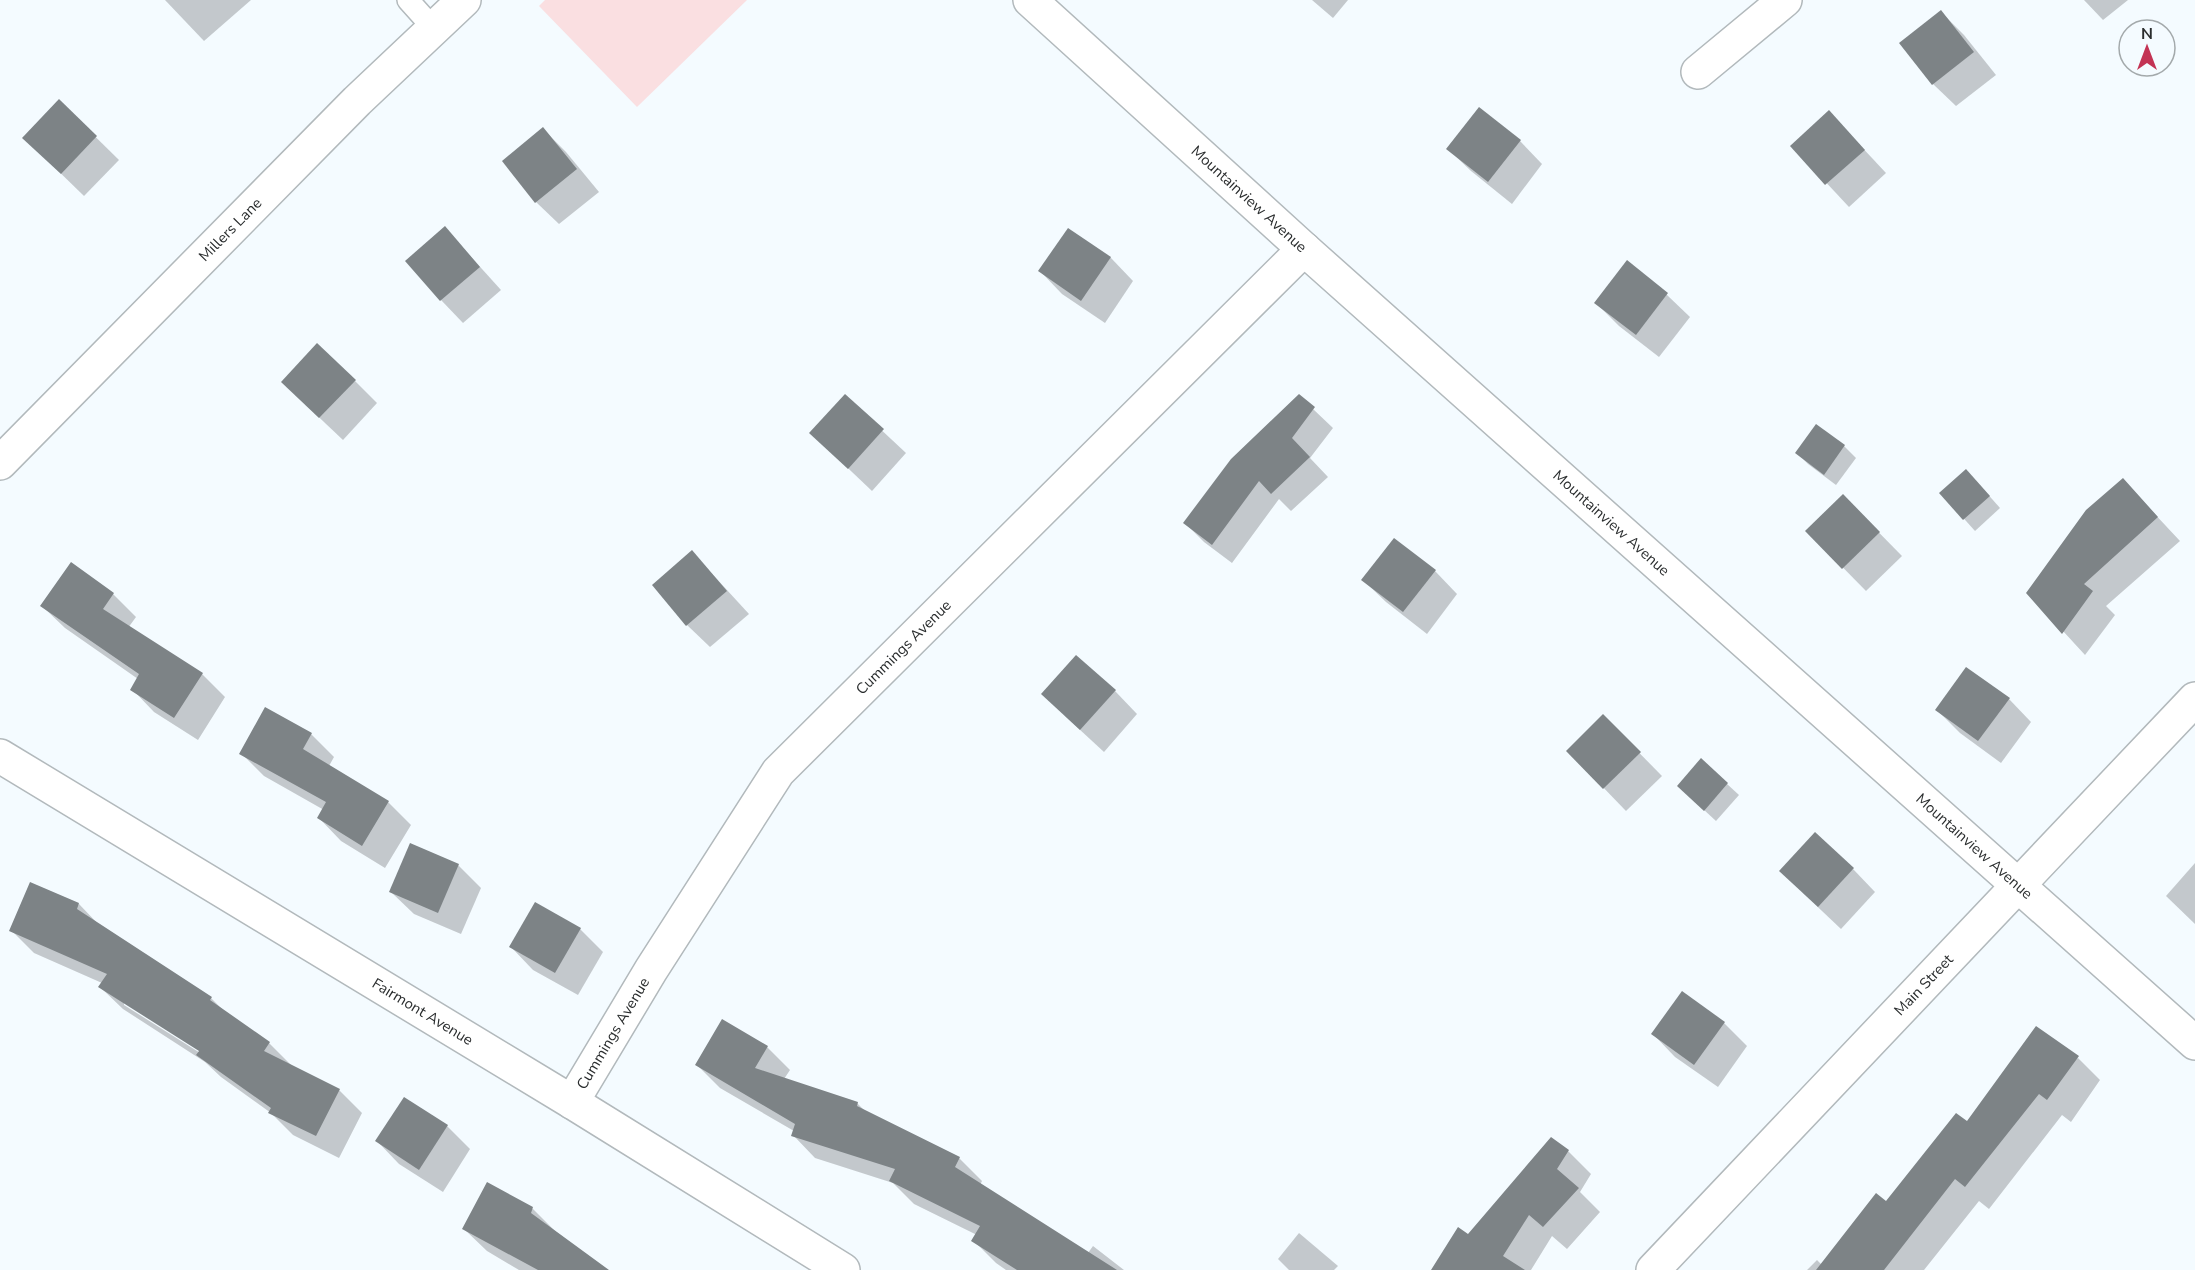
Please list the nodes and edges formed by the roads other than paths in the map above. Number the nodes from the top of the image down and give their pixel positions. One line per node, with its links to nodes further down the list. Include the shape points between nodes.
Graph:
1 (408, 0): 5 (lane)
2 (464, 0): 5 (street, Millers Lane)
3 (1030, 0): 7 (street, Mountainview Avenue)
4 (1785, 0): 6 (street)
5 (434, 29): 8 (street, Millers Lane, via 357,100)
6 (1698, 72)
7 (1304, 249): 11 (street, Mountainview Avenue); 13 (street, Cummings Avenue, via 778,772)
8 (0, 463)
9 (2195, 699): 11 (street, Main Street)
10 (0, 756): 13 (street, Fairmont Avenue)
11 (2018, 886): 12 (street, Mountainview Avenue); 15 (street, Main Street)
12 (2195, 1043)
13 (572, 1102): 14 (street, Fairmont Avenue)
14 (843, 1270)
15 (1653, 1270)

